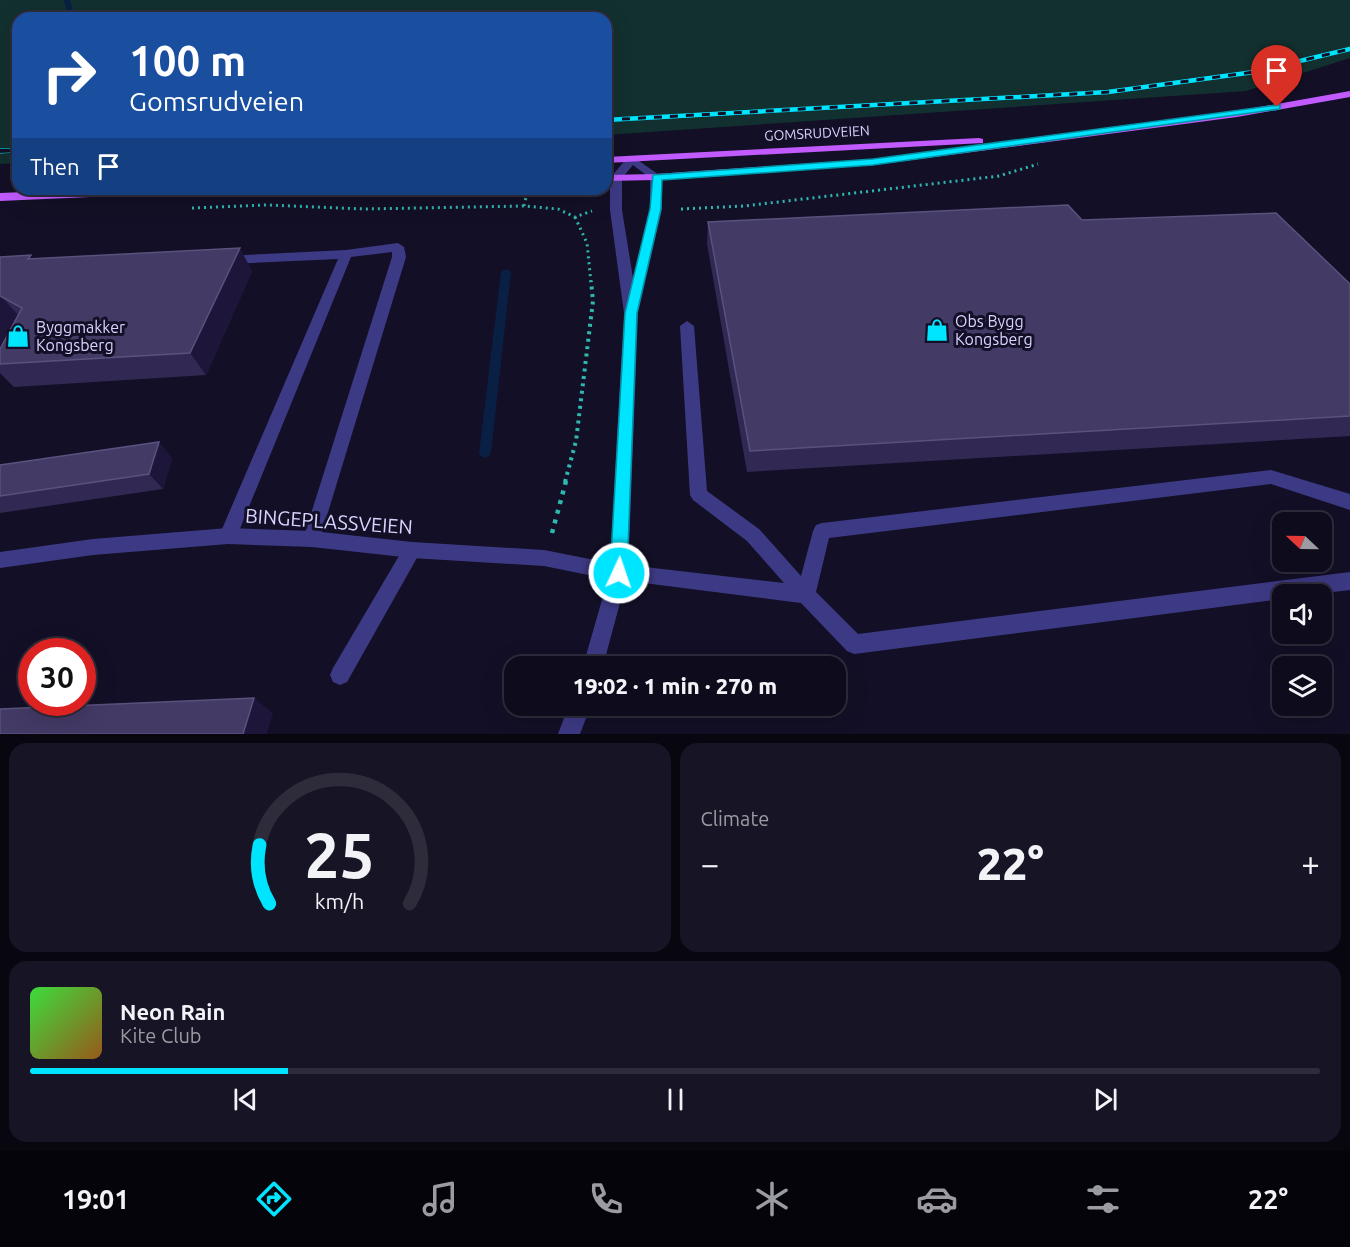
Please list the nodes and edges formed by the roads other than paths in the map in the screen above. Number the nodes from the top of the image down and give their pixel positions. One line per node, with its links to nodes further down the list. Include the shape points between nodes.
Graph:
1 (1350, 94): 2 (main road, GOMSRUDVEIEN, via 1237,114)
2 (1030, 141): 3 (main road, GOMSRUDVEIEN, via 961,141); 6 (main road, GOMSRUDVEIEN, via 873,162)
3 (632, 159): 4 (main road, GOMSRUDVEIEN); 5 (street); 6 (street)
4 (612, 160)
5 (612, 177)
6 (657, 177): 7 (main road, GOMSRUDVEIEN); 13 (street, via 656,209)
7 (612, 178)
8 (612, 184): 13 (street)
9 (45, 195): 10 (main road)
10 (0, 197)
11 (346, 254): 12 (street); 16 (street); 17 (street, via 398,247 399,257)
12 (215, 260)
13 (631, 313): 20 (street)
14 (687, 326): 22 (street, via 699,495 753,535)
15 (1350, 502): 22 (street, via 1271,477 822,531)
16 (228, 536): 17 (street, BINGEPLASSVEIEN); 19 (street, BINGEPLASSVEIEN, via 93,547)
17 (312, 539): 18 (street, BINGEPLASSVEIEN)
18 (412, 550): 20 (street, BINGEPLASSVEIEN, via 544,558); 24 (street)
19 (0, 560)
20 (619, 573): 22 (street, BINGEPLASSVEIEN); 23 (street)
21 (1350, 582): 22 (street, via 854,644)
22 (806, 595)
23 (596, 656)
24 (340, 675)
25 (576, 716): 26 (street)
26 (569, 734)

